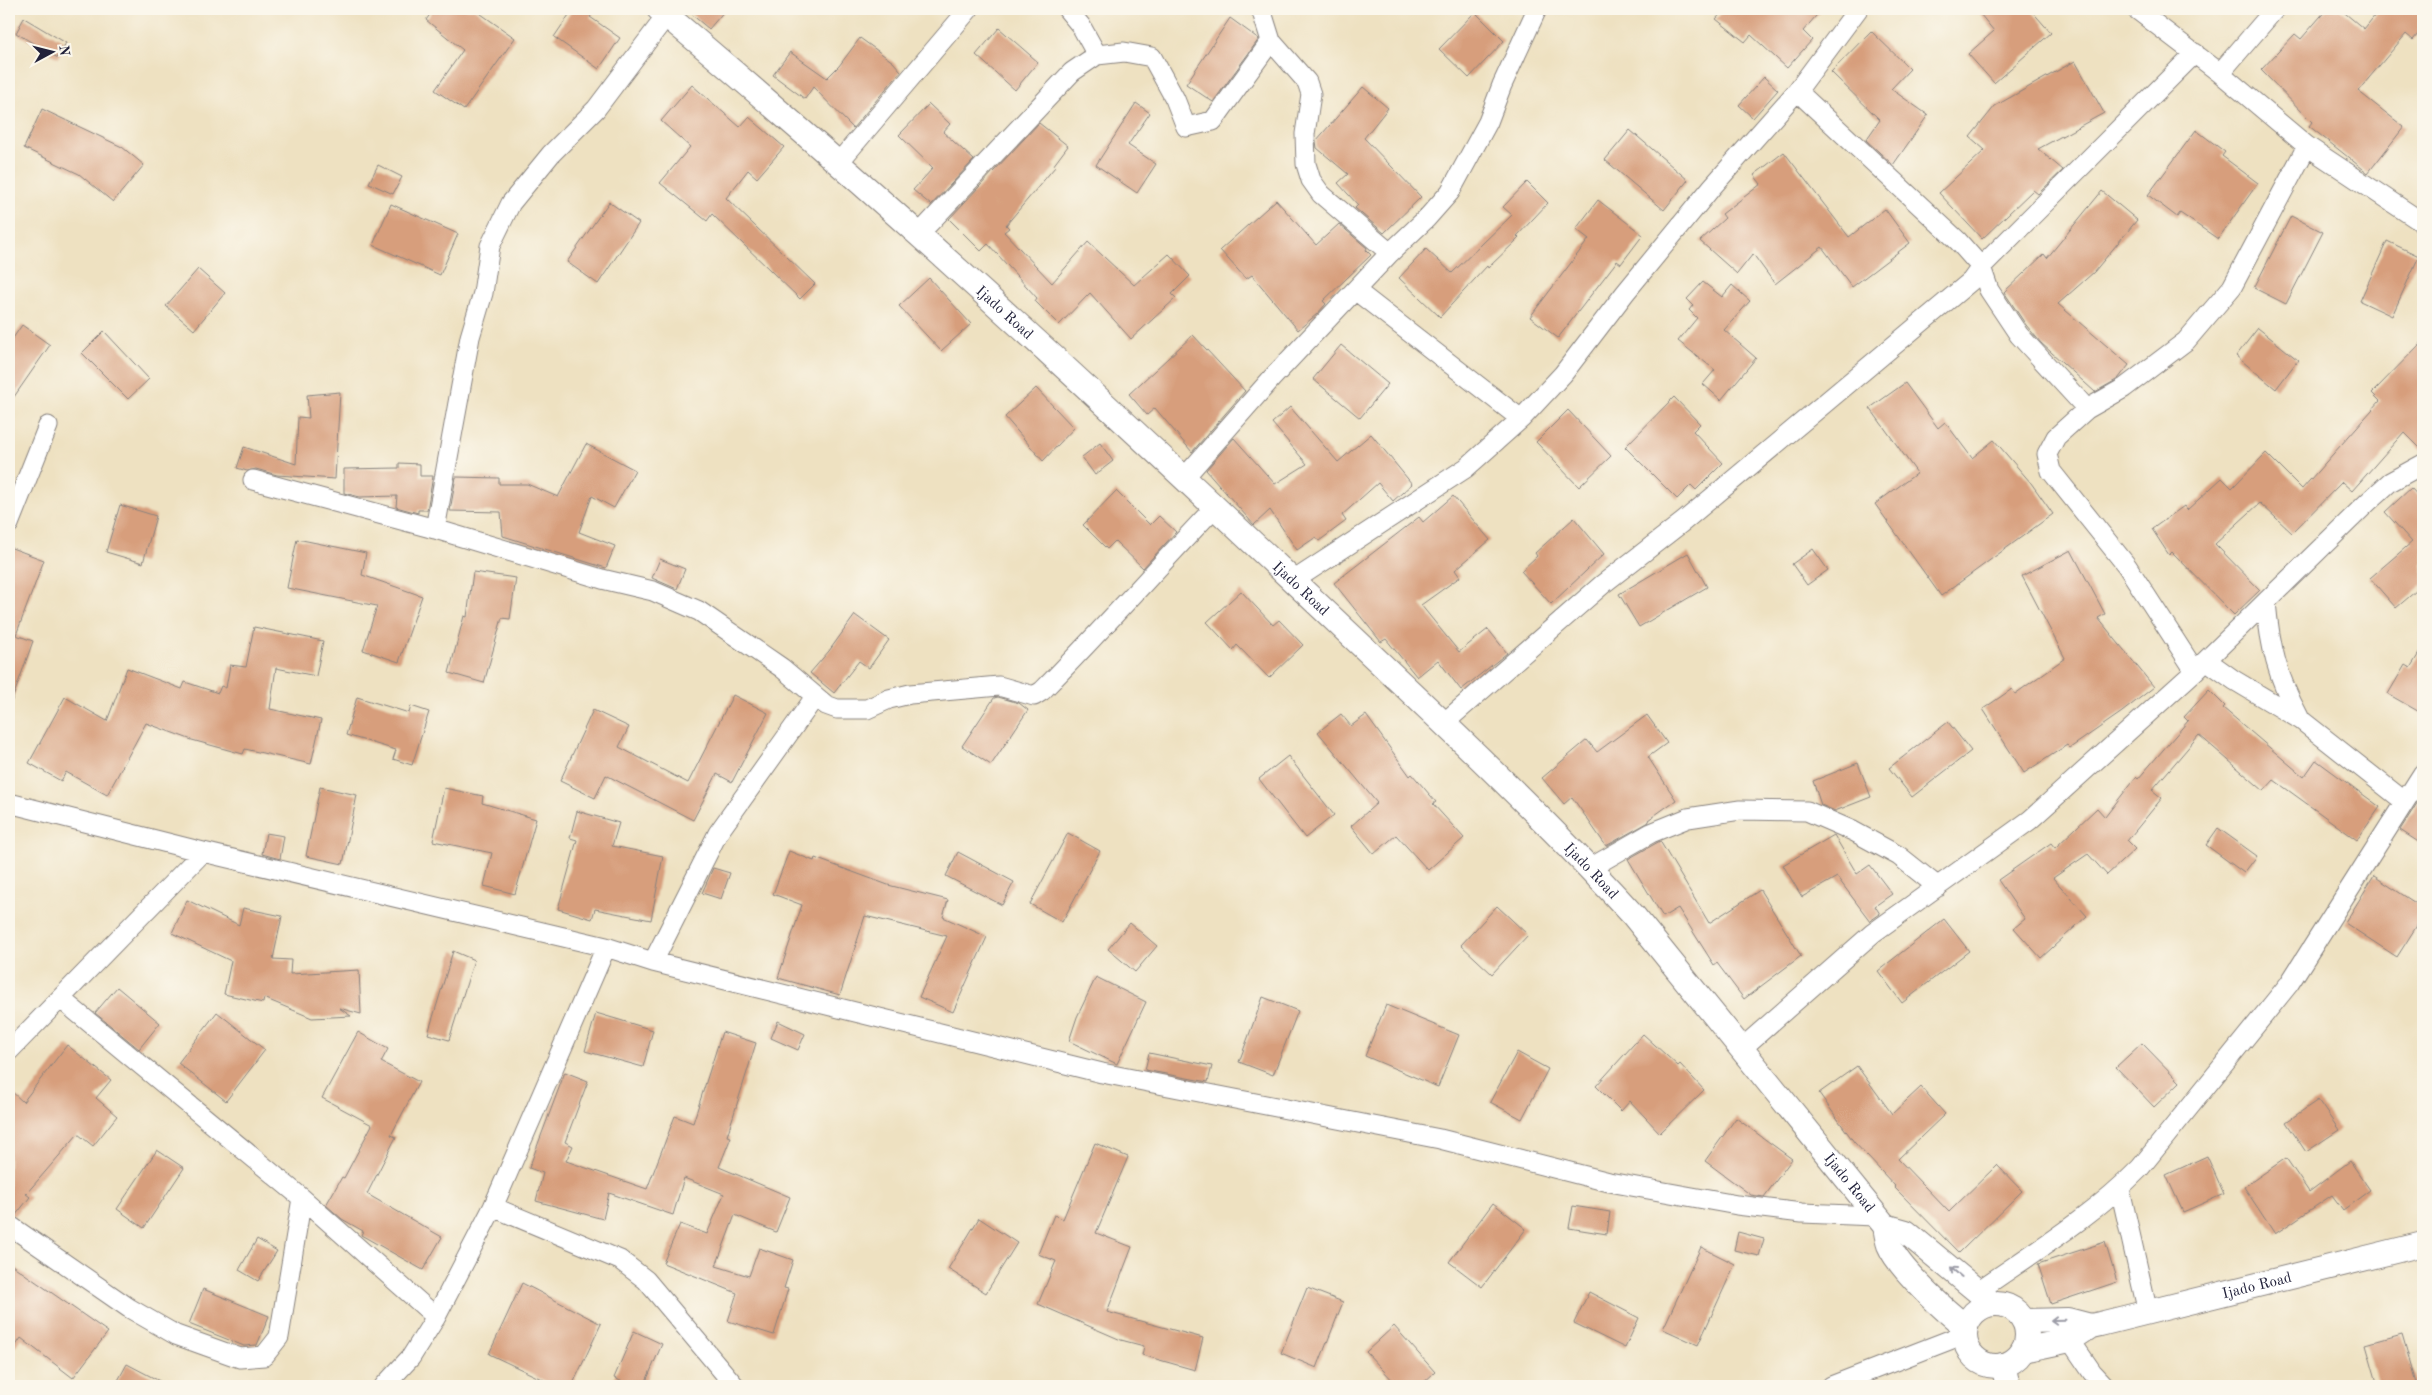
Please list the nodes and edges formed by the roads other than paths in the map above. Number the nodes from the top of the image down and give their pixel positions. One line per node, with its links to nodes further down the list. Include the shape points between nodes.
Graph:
1 (1068, 9): 11 (street)
2 (1261, 9): 9 (street)
3 (1537, 9): 18 (street, via 1488,122 1450,192)
4 (1858, 9): 13 (street)
5 (2136, 9): 10 (street)
6 (2275, 9): 12 (street)
7 (663, 12): 15 (street, Ijado Road); 29 (street, via 596,109 550,154 511,203 490,246)
8 (960, 12): 15 (street)
9 (1271, 41): 11 (street, via 1213,121 1186,127 1152,57 1124,52); 18 (street, via 1308,82 1311,94 1305,134 1306,164 1311,180 1321,194)
10 (2195, 53): 12 (street); 19 (street)
11 (1097, 55): 17 (street, via 1072,72)
12 (2220, 72): 14 (street)
13 (1797, 91): 19 (street, via 1958,241); 22 (street, via 1706,195 1563,374)
14 (2307, 146): 16 (street); 21 (street, via 2256,244 2226,293 2186,341 2124,388)
15 (840, 162): 17 (street, Ijado Road)
16 (2423, 223)
17 (920, 234): 25 (street, Ijado Road)
18 (1390, 253): 20 (street)
19 (1981, 267): 21 (street, via 1989,290 2019,335); 35 (street, via 1971,281 1684,521 1603,584)
20 (1354, 290): 22 (street); 25 (street)
21 (2087, 409): 32 (street, via 2056,437 2047,454 2051,472)
22 (1521, 419): 30 (street, via 1466,468)
23 (48, 426): 28 (street)
24 (2423, 464): 31 (street, via 2390,482)
25 (1184, 478): 27 (street, Ijado Road)
26 (253, 480): 29 (street)
27 (1215, 507): 30 (street, Ijado Road); 33 (street, via 1118,609 1095,638 1034,696 999,686 910,694 867,709 852,710 832,707)
28 (9, 524)
29 (435, 530): 33 (street, via 653,591 699,611 782,668)
30 (1293, 581): 35 (street, Ijado Road)
31 (2266, 602): 32 (street); 34 (street, via 2275,663)
32 (2200, 665): 34 (street, via 2234,680); 41 (street, via 2030,820)
33 (816, 697): 43 (street, via 718,833)
34 (2301, 720): 37 (street)
35 (1444, 723): 40 (street, Ijado Road)
36 (2423, 773): 37 (street)
37 (2404, 801): 47 (street, via 2289,984 2184,1116)
38 (9, 803): 39 (street)
39 (203, 852): 42 (street); 44 (street)
40 (1590, 868): 41 (street, via 1651,832 1688,818 1740,810 1807,811 1898,856); 45 (street, Ijado Road, via 1633,915)
41 (1938, 887): 45 (street, via 1873,934)
42 (606, 947): 43 (street); 49 (street)
43 (653, 962): 50 (street, via 1102,1073 1440,1139 1609,1182 1737,1205)
44 (61, 999): 46 (street); 48 (street)
45 (1741, 1049): 50 (street, Ijado Road)
46 (9, 1051)
47 (2120, 1189): 53 (street); 54 (street)
48 (302, 1198): 51 (street, via 279,1336 264,1356 240,1358 176,1335 129,1308); 55 (street)
49 (493, 1207): 55 (street); 63 (street, via 620,1260 646,1280)
50 (1880, 1221): 53 (street, Ijado Road, one-way to 50, via 1906,1232); 58 (street, Ijado Road, via 1889,1246 1936,1302)
51 (9, 1225)
52 (2423, 1244): 54 (street, Ijado Road)
53 (1985, 1297): 56 (street, via 2011,1307); 58 (street)
54 (2148, 1312): 57 (street, Ijado Road)
55 (436, 1317): 62 (street, via 411,1356)
56 (2024, 1321): 57 (street, Ijado Road, one-way to 56, via 2068,1320); 60 (street, via 2027,1340)
57 (2091, 1326): 59 (street, Ijado Road)
58 (1966, 1330): 61 (street, via 1966,1344 1977,1359); 64 (street)
59 (2070, 1340): 60 (street, Ijado Road); 65 (street)
60 (2023, 1350): 61 (street, via 2012,1361)
61 (2005, 1376)
62 (384, 1386)
63 (735, 1386)
64 (1831, 1386)
65 (2106, 1386)

